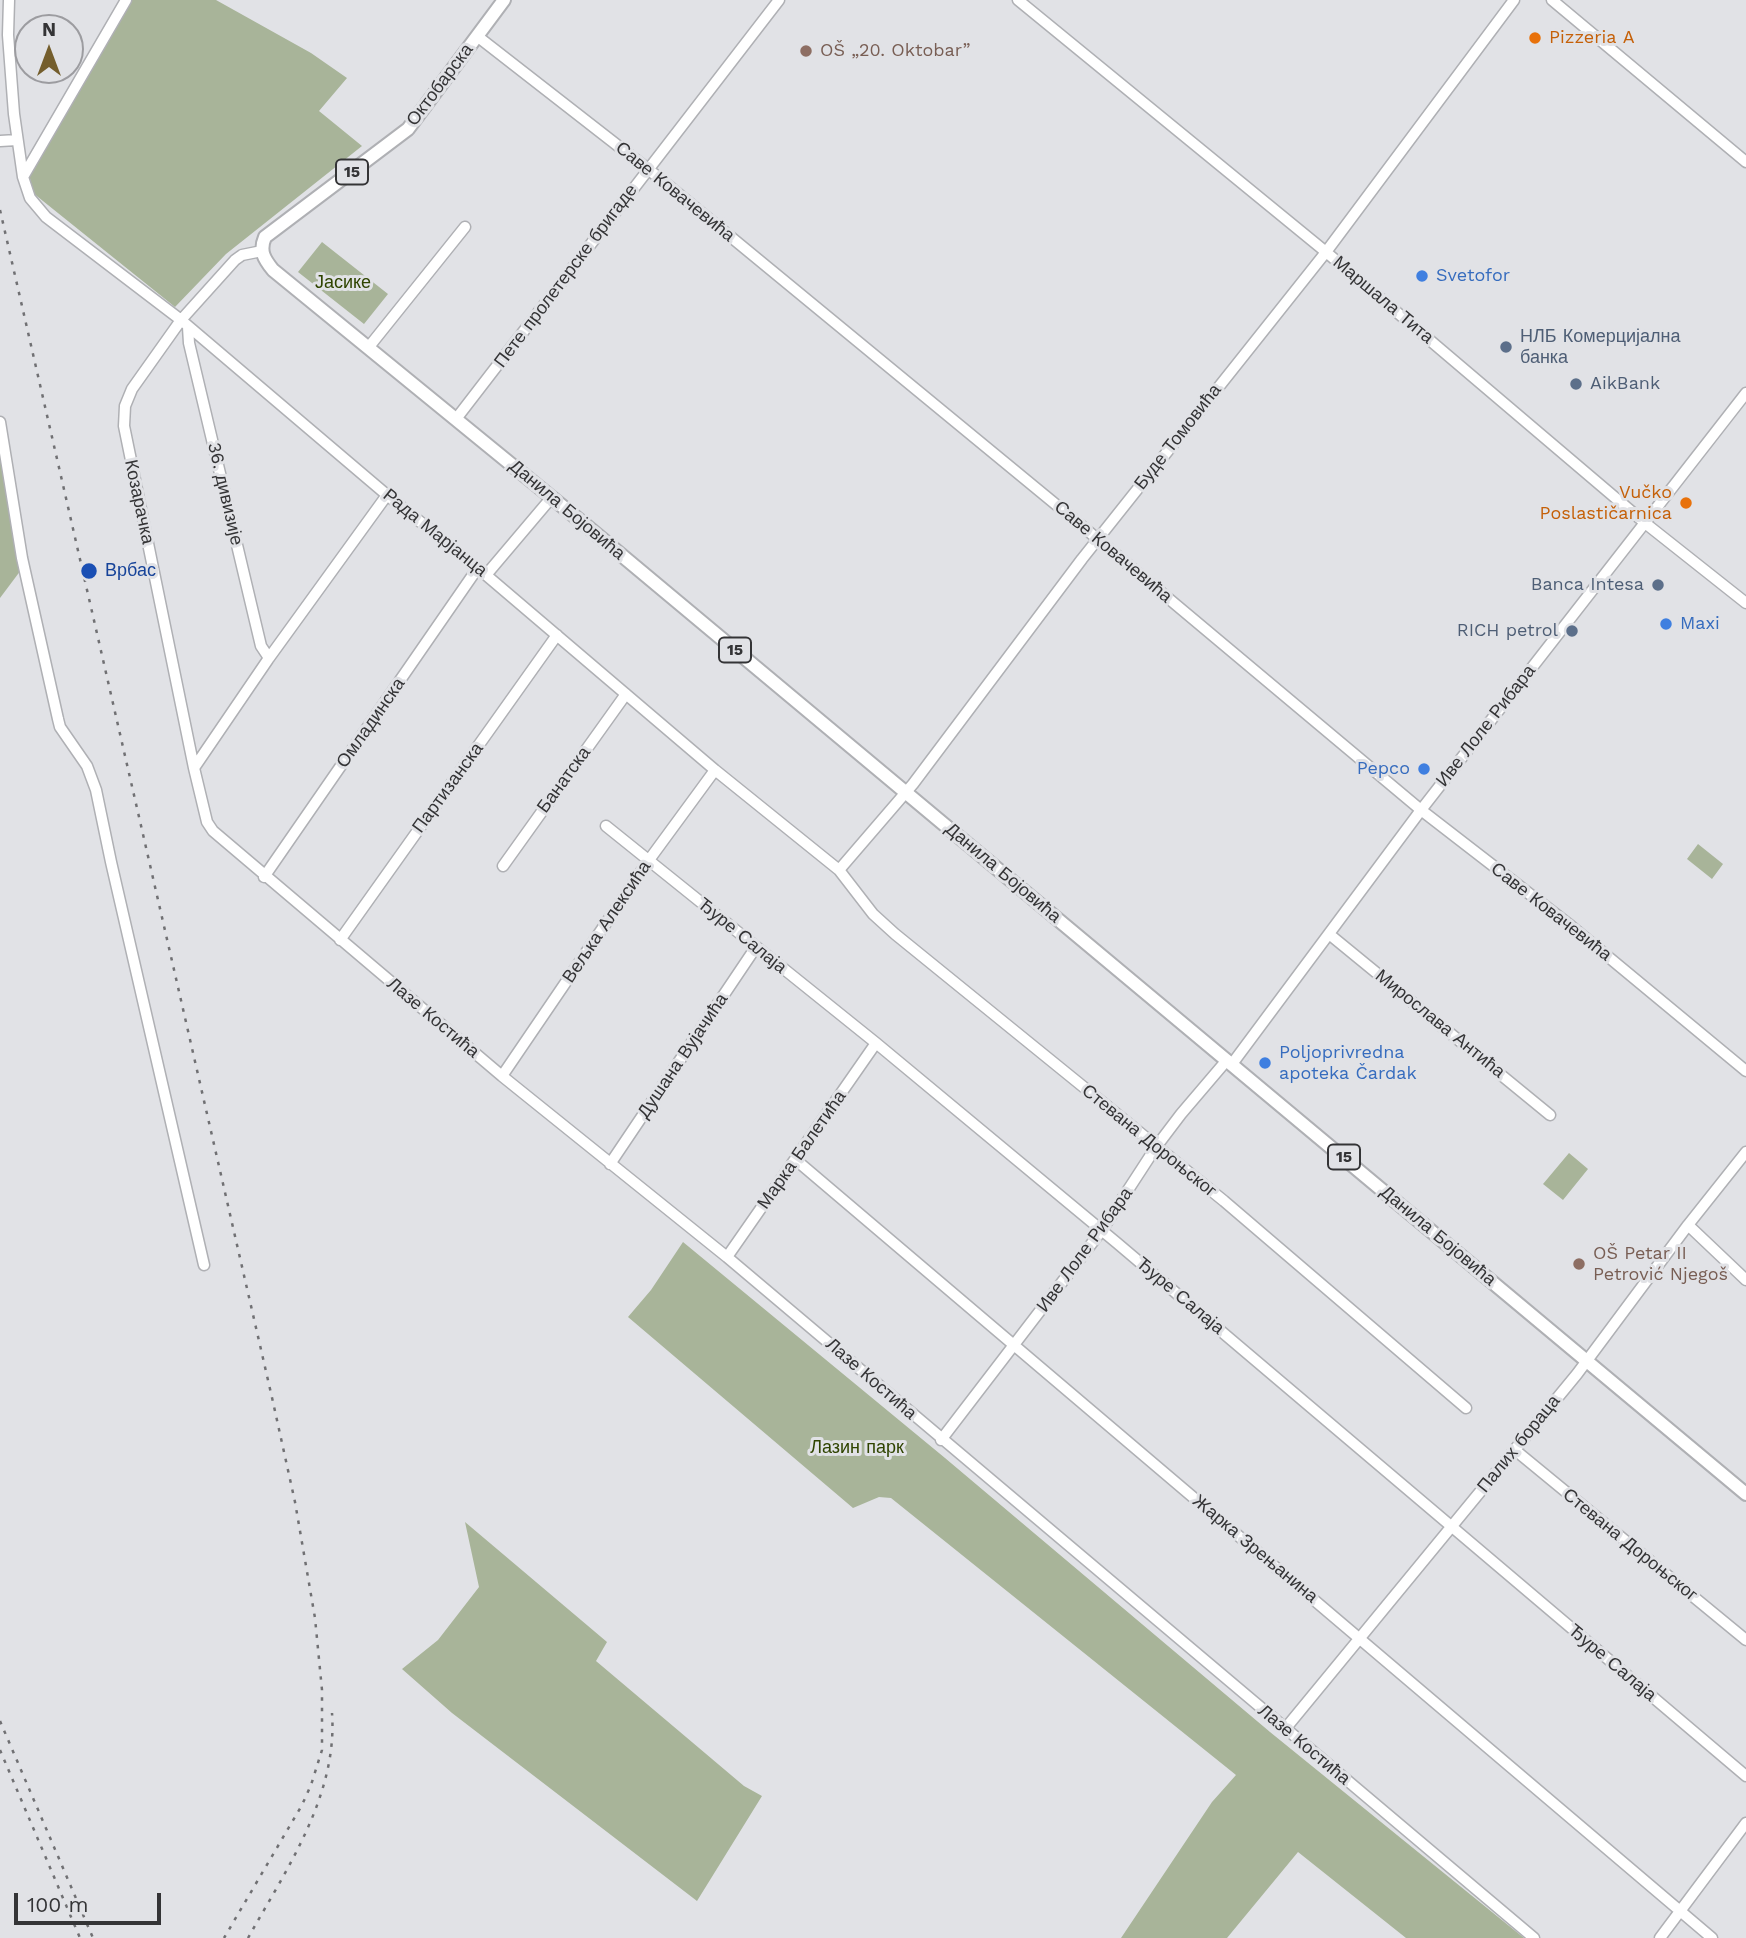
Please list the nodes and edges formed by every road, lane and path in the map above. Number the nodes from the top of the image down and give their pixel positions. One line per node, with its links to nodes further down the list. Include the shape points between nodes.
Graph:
1 (9, 0): 9 (street)
2 (126, 0): 13 (street)
3 (504, 0): 8 (main road, Октобарска / 15)
4 (779, 0): 12 (street, Пете пролетерске бригаде)
5 (1018, 0): 16 (street, Маршала Тита)
6 (1514, 0): 16 (street, Буде Томовића)
7 (1552, 0): 11 (street)
8 (477, 36): 12 (street, Саве Ковачевића); 15 (main road, Октобарска / 15, via 408,129 271,231)
9 (18, 140): 10 (street); 13 (street)
10 (0, 141)
11 (1746, 162)
12 (648, 169): 20 (street, Пете пролетерске бригаде); 25 (street, Саве Ковачевића)
13 (23, 177): 17 (street, Рада Марјанца, via 30,198 57,228)
14 (465, 227): 18 (street)
15 (262, 251): 17 (street, via 235,260); 18 (main road, Данила Бојовића / 15, via 273,270)
16 (1326, 251): 24 (street, Маршала Тита); 25 (street, Буде Томовића)
17 (185, 323): 22 (street, Рада Марјанца); 29 (street, 36. дивизије, via 261,646); 31 (street, Козарачка, via 132,389 124,426)
18 (368, 348): 20 (main road, Данила Бојовића / 15)
19 (1746, 394): 24 (street, Иве Лоле Рибара)
20 (456, 419): 23 (main road, Данила Бојовића / 15)
21 (0, 422): 56 (street, via 22,558 58,719 96,790)
22 (387, 495): 26 (street, Рада Марјанца); 29 (street)
23 (552, 497): 26 (street, Омладинска); 33 (main road, Данила Бојовића / 15)
24 (1645, 523): 27 (street, Маршала Тита); 34 (street, Иве Лоле Рибара)
25 (1098, 539): 33 (street, Буде Томовића); 34 (street, Саве Ковачевића)
26 (482, 572): 28 (street, Рада Марјанца); 40 (street, Омладинска)
27 (1746, 603)
28 (557, 635): 30 (street, Рада Марјанца); 42 (street, Партизанска)
29 (269, 658): 31 (street)
30 (626, 694): 32 (street, Рада Марјанца); 38 (street, Банатска)
31 (194, 768): 35 (street, Козарачка)
32 (715, 770): 37 (street, Вељка Алексића); 39 (street, Рада Марјанца)
33 (906, 793): 39 (street, Буде Томовића); 45 (main road, Данила Бојовића / 15)
34 (1421, 810): 41 (street, Иве Лоле Рибара); 46 (street, Саве Ковачевића)
35 (207, 822): 40 (street, Лазе Костића)
36 (606, 825): 37 (street, Ђуре Салаја)
37 (649, 860): 43 (street, Ђуре Салаја); 47 (street, Вељка Алексића)
38 (503, 866)
39 (839, 870): 49 (street, Стевана Дороњског, via 895,934)
40 (264, 877): 42 (street, Лазе Костића)
41 (1329, 934): 45 (street, Иве Лоле Рибара); 48 (street, Мирослава Антића)
42 (340, 940): 47 (street, Лазе Костића)
43 (756, 947): 44 (street, Ђуре Салаја); 52 (street, Душана Вујачића)
44 (876, 1042): 51 (street, Марка Балетића); 54 (street, Ђуре Салаја)
45 (1230, 1062): 49 (street, Иве Лоле Рибара); 59 (main road, Данила Бојовића / 15)
46 (1746, 1071)
47 (502, 1076): 52 (street, Лазе Костића)
48 (1550, 1115)
49 (1156, 1147): 54 (street, Иве Лоле Рибара); 60 (street, Стевана Дороњског)
50 (1746, 1152): 53 (street, Палих бораца)
51 (796, 1160): 55 (street, Марка Балетића); 58 (street, Жарка Зрењанина)
52 (610, 1164): 55 (street, Лазе Костића)
53 (1688, 1225): 57 (street); 59 (street, Палих бораца)
54 (1102, 1230): 58 (street, Иве Лоле Рибара); 64 (street, Ђуре Салаја)
55 (727, 1257): 61 (street, Лазе Костића)
56 (204, 1265)
57 (1746, 1280)
58 (1015, 1346): 61 (street, Иве Лоле Рибара); 65 (street, Жарка Зрењанина)
59 (1587, 1361): 62 (street, Палих бораца); 63 (main road, Данила Бојовића / 15)
60 (1466, 1408)
61 (941, 1440): 67 (street, Лазе Костића)
62 (1515, 1450): 64 (street, Палих бораца); 66 (street, Стевана Дороњског)
63 (1746, 1494)
64 (1452, 1527): 65 (street, Палих бораца); 68 (street, Ђуре Салаја)
65 (1361, 1639): 67 (street, Палих бораца); 70 (street, Жарка Зрењанина)
66 (1746, 1640)
67 (1285, 1729): 71 (street, Лазе Костића)
68 (1746, 1776)
69 (1746, 1823): 70 (street)
70 (1681, 1912): 72 (street); 73 (street, Жарка Зрењанина)
71 (1534, 1938)
72 (1660, 1938)
73 (1712, 1938)

